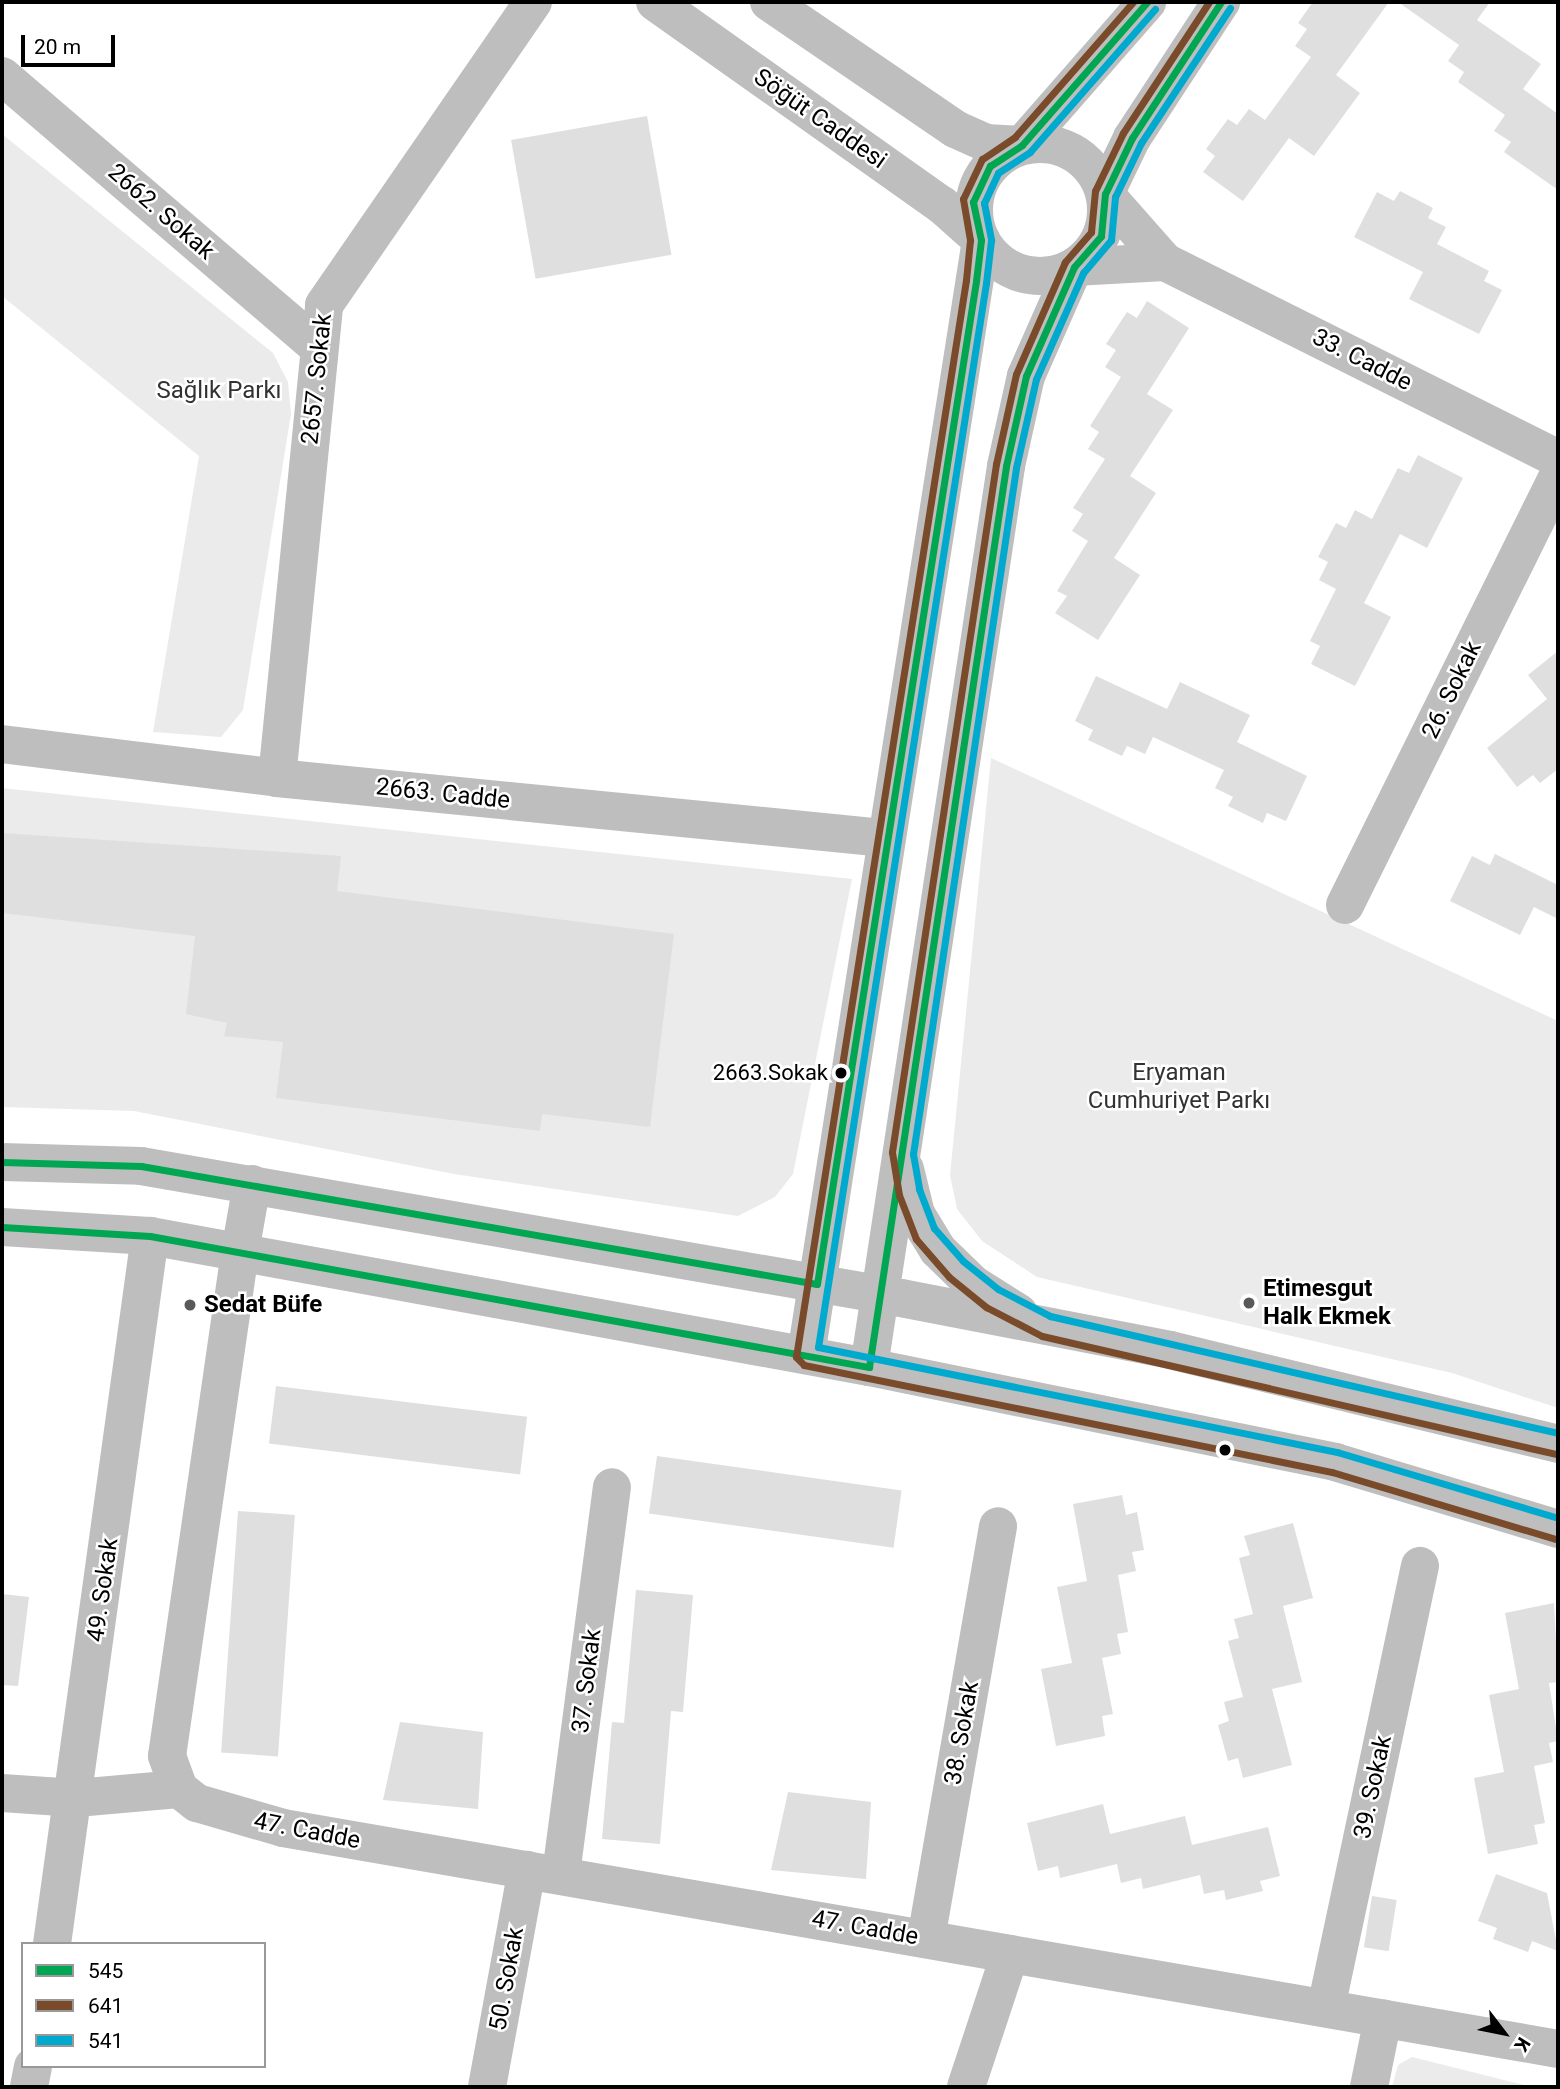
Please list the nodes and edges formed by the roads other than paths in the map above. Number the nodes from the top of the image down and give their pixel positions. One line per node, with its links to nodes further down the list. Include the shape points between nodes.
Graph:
1 (533, 2): 12 (street, 2657. Sokak, via 324,304)
2 (655, 2): 9 (street, Söğüt Caddesi, via 942,205)
3 (769, 2): 7 (street, via 955,129 986,143)
4 (1147, 2): 7 (street)
5 (1221, 2): 8 (street, via 1132,138)
6 (2, 76): 12 (street, 2662. Sokak)
7 (1022, 145): 8 (street, via 1065,147 1090,167); 9 (street, via 990,166 979,183 974,202)
8 (1105, 194): 10 (street, 33. Cadde); 11 (street, via 1101,236)
9 (981, 240): 11 (street, via 1021,274); 17 (street)
10 (1165, 262): 11 (street, 33. Cadde); 13 (street, 33. Cadde)
11 (1074, 267): 19 (street, via 1026,376 1006,466)
12 (319, 348): 16 (street, 2657. Sokak)
13 (1558, 459)
14 (1558, 476): 18 (street, 26. Sokak)
15 (2, 744): 16 (street, 2663. Cadde)
16 (277, 778): 17 (street, 2663. Cadde)
17 (885, 838): 25 (street)
18 (1345, 905)
19 (902, 1154): 26 (street); 27 (street, via 916,1214 938,1251 992,1298)
20 (2, 1162): 21 (street, via 141,1166)
21 (252, 1185): 24 (street); 25 (street)
22 (2, 1227): 23 (street)
23 (150, 1236): 24 (street); 37 (street, 49. Sokak)
24 (240, 1252): 28 (street); 35 (street, via 167,1756)
25 (817, 1284): 26 (street); 28 (street)
26 (880, 1294): 27 (street); 29 (street)
27 (1046, 1326): 30 (street)
28 (806, 1355): 29 (street)
29 (869, 1367): 33 (street, via 1335,1461)
30 (1558, 1444)
31 (612, 1487): 38 (street, 37. Sokak)
32 (998, 1526): 39 (street, 38. Sokak)
33 (1558, 1529)
34 (1420, 1566): 42 (street, 39. Sokak)
35 (179, 1789): 37 (street); 38 (street, 47. Cadde, via 218,1812 283,1828)
36 (2, 1793): 37 (street)
37 (76, 1798): 40 (street, 49. Sokak)
38 (544, 1872): 39 (street, 47. Cadde); 47 (street, 50. Sokak)
39 (926, 1939): 41 (street, 47. Cadde)
40 (52, 1942)
41 (1010, 1954): 42 (street, 47. Cadde); 48 (street)
42 (1326, 2008): 43 (street, 47. Cadde)
43 (1382, 2018): 44 (street, 47. Cadde); 49 (street)
44 (1558, 2049)
45 (33, 2068): 46 (street)
46 (29, 2087)
47 (487, 2087)
48 (966, 2087)
49 (1369, 2087)

